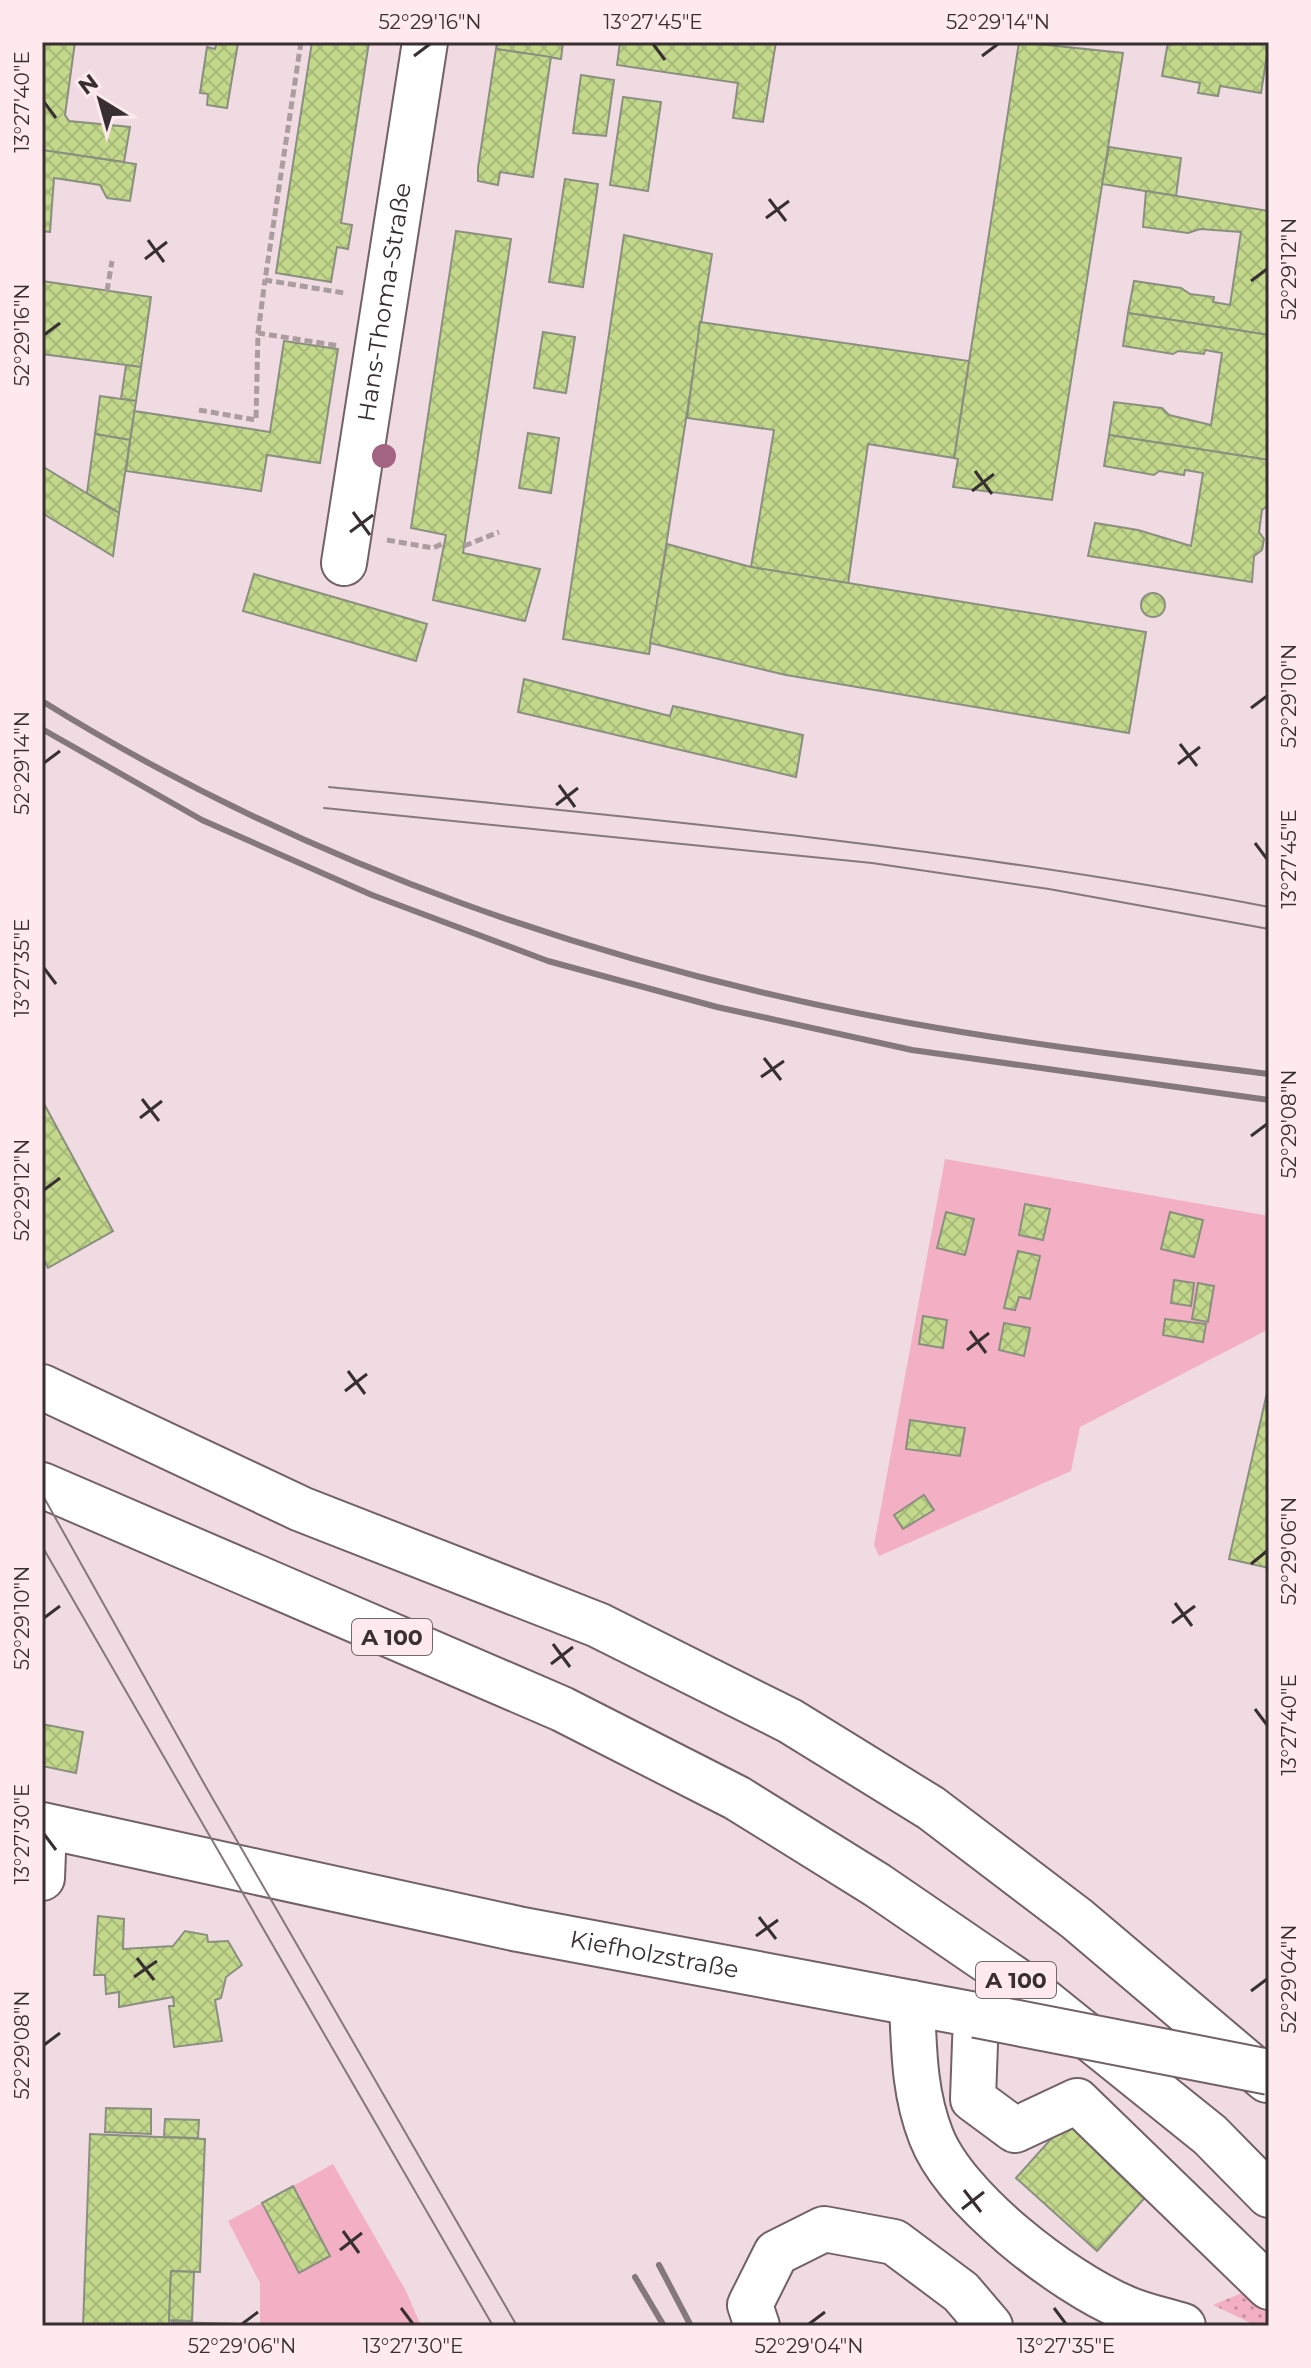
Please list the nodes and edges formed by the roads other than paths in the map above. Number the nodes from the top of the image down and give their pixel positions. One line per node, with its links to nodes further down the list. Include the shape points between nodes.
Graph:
1 (425, 42): 2 (main road, Hans-Thoma-Straße)
2 (346, 548)
3 (42, 1387): 10 (main road, via 301,1509 598,1625 790,1721 931,1808 1077,1919)
4 (42, 1485): 11 (main road, A 100, via 562,1709 737,1798 1026,1987 1210,2135)
5 (43, 1825): 6 (main road); 7 (main road, Kiefholzstraße, via 518,1929)
6 (42, 1878)
7 (912, 2003): 8 (main road, Kiefholzstraße); 15 (main road, via 916,2089 931,2138 955,2180 1000,2223 1090,2291 1126,2309)
8 (976, 2015): 9 (main road, Kiefholzstraße, bridge); 12 (main road, via 973,2099 1015,2130 1077,2101)
9 (1269, 2072)
10 (1269, 2082)
11 (1269, 2195)
12 (1269, 2287)
13 (757, 2326): 14 (main road, via 750,2305 776,2253 824,2229 894,2242 961,2292)
14 (990, 2326)
15 (1183, 2326)

